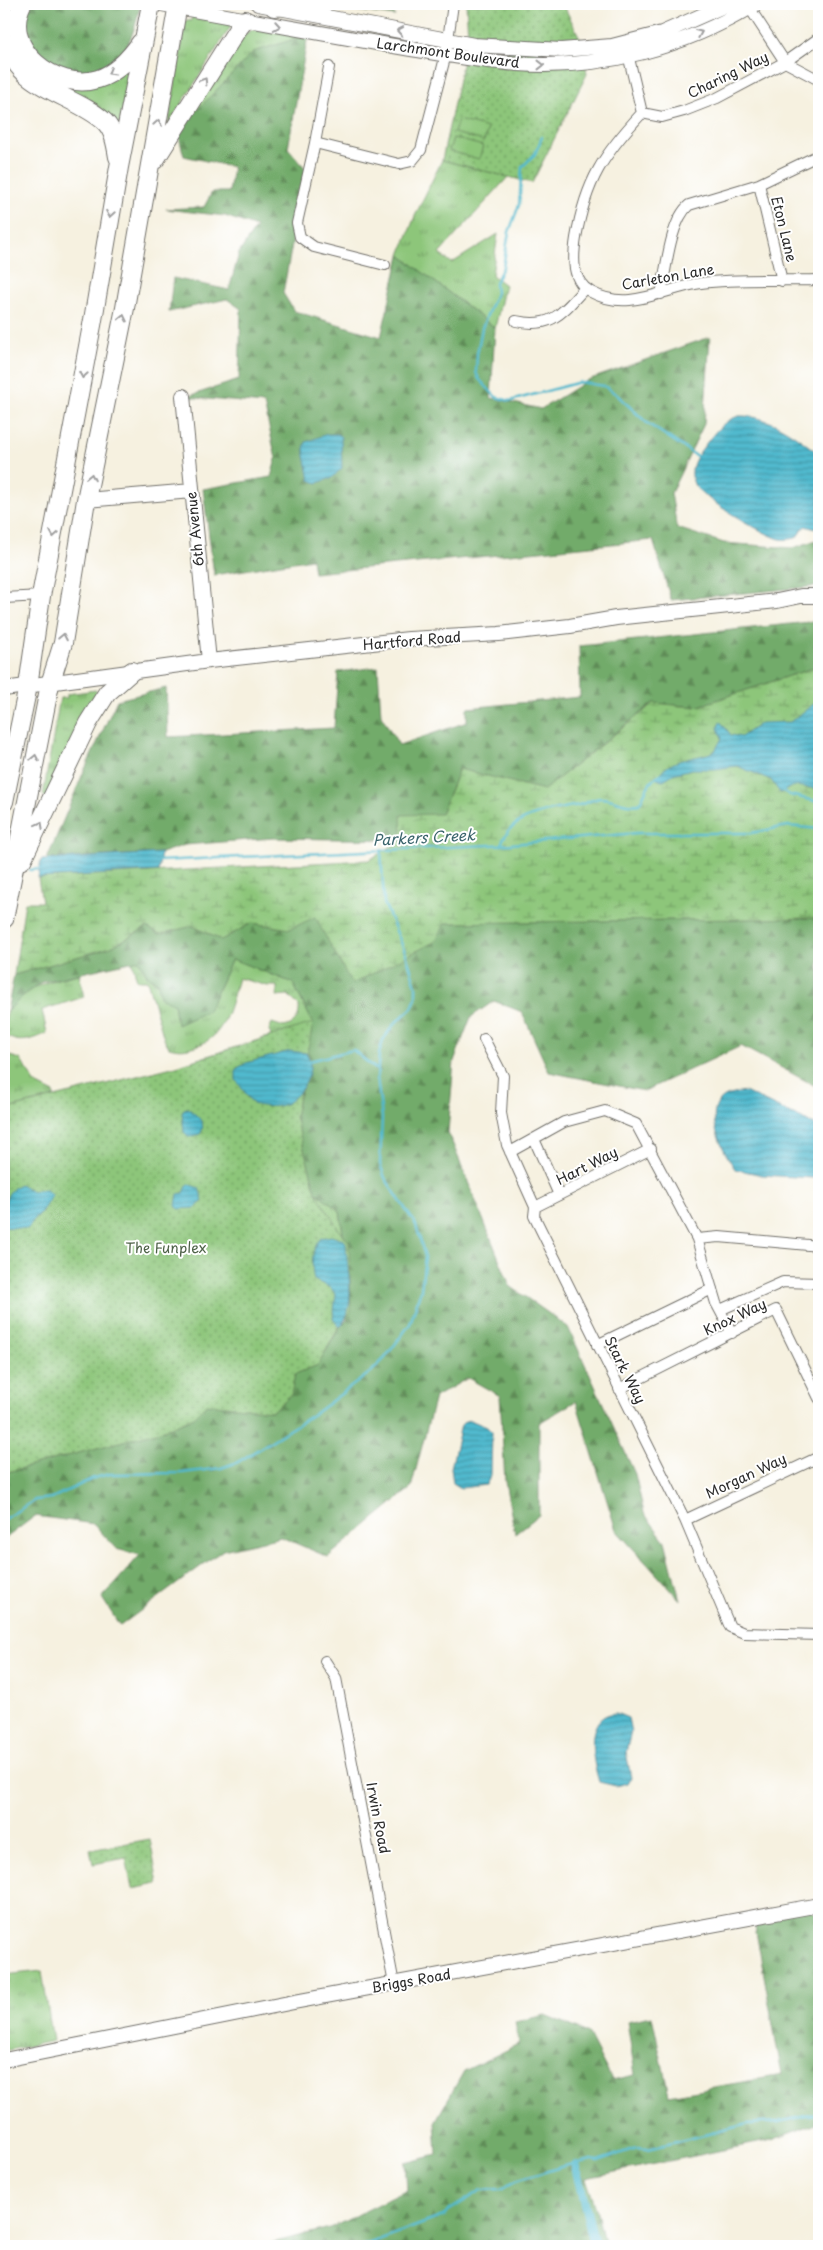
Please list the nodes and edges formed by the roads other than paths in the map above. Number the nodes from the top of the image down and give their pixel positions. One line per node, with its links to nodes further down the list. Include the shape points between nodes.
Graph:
1 (22, 4): 11 (highway, one-way to 1, via 124,64 112,73 98,79 70,82 43,71 22,51 15,24)
2 (151, 4): 11 (highway)
3 (304, 4): 7 (highway)
4 (454, 4): 13 (street)
5 (728, 4): 14 (street, Larchmont Boulevard)
6 (172, 5): 9 (street, Larchmont Boulevard); 23 (highway, one-way to 6)
7 (266, 5): 13 (street, Larchmont Boulevard, one-way to 7)
8 (751, 5): 14 (street, Larchmont Boulevard, one-way to 8, via 685,39); 16 (street)
9 (245, 20): 15 (street, Larchmont Boulevard, one-way to 15); 23 (highway, one-way to 9)
10 (4, 24): 22 (highway, via 10,53 21,69 106,122 116,140)
11 (144, 37): 22 (highway)
12 (819, 38): 16 (street, Charing Way)
13 (448, 40): 14 (street, Larchmont Boulevard, via 504,48); 15 (street)
14 (627, 49): 15 (street, Larchmont Boulevard, one-way to 14, via 537,65 588,63); 19 (street)
15 (446, 54): 20 (street, via 421,150 412,161 399,164)
16 (785, 62): 18 (street); 19 (street, Charing Way, via 718,98 684,111 662,117)
17 (329, 67): 20 (street)
18 (819, 80)
19 (642, 113): 28 (street, via 612,146 590,184 578,225 573,258 577,275)
20 (315, 143): 25 (street, via 297,224 300,237 314,247)
21 (819, 155): 24 (street)
22 (119, 166): 34 (highway, one-way to 34)
23 (150, 166): 33 (highway, one-way to 23)
24 (759, 184): 27 (street, Eton Lane); 29 (street, via 683,210 677,223)
25 (386, 265)
26 (819, 280): 27 (street, Carleton Lane)
27 (782, 281): 29 (street, Carleton Lane, via 759,279 700,283)
28 (585, 288): 29 (street, Carleton Lane, via 619,301); 30 (street, via 549,320 534,325)
29 (661, 294)
30 (516, 321)
31 (183, 396): 32 (street, 6th Avenue)
32 (192, 491): 33 (street); 37 (street, 6th Avenue)
33 (86, 500): 39 (highway, one-way to 33, via 62,644)
34 (41, 596): 36 (street); 40 (highway)
35 (819, 596): 37 (street, Hartford Road, via 498,634 410,639)
36 (4, 598)
37 (209, 661): 38 (street, Hartford Road)
38 (132, 671): 39 (street, Hartford Road); 44 (highway, one-way to 38, via 88,723 107,693)
39 (50, 684): 40 (street, Hartford Road); 44 (highway, one-way to 39)
40 (28, 686): 41 (street, Hartford Road); 42 (highway)
41 (4, 690)
42 (7, 768): 43 (highway)
43 (4, 802)
44 (10, 885): 45 (highway)
45 (4, 919)
46 (484, 1039): 49 (street, Stark Way, via 503,1076 501,1114)
47 (534, 1139): 48 (street, via 564,1122 605,1110 636,1124); 49 (street); 50 (street)
48 (650, 1149): 50 (street, Hart Way); 52 (street)
49 (510, 1152): 51 (street, Stark Way)
50 (559, 1195): 51 (street, Hart Way)
51 (535, 1207): 58 (street, Stark Way, via 534,1216)
52 (697, 1239): 53 (street, via 719,1237); 55 (street)
53 (819, 1246)
54 (819, 1283): 56 (street, via 783,1282)
55 (712, 1289): 56 (street); 58 (street)
56 (720, 1310): 57 (street)
57 (732, 1332): 59 (street, Knox Way); 60 (street, Knox Way, via 776,1310)
58 (597, 1344): 59 (street, Stark Way)
59 (619, 1389): 62 (street, Stark Way)
60 (819, 1398)
61 (819, 1457): 62 (street, Morgan Way)
62 (685, 1520): 63 (street, Stark Way, via 730,1627 744,1634)
63 (819, 1636)
64 (325, 1661): 66 (street, Irwin Road, via 336,1678)
65 (819, 1905): 66 (street, Briggs Road)
66 (394, 1984): 67 (street, Briggs Road)
67 (4, 2060)

